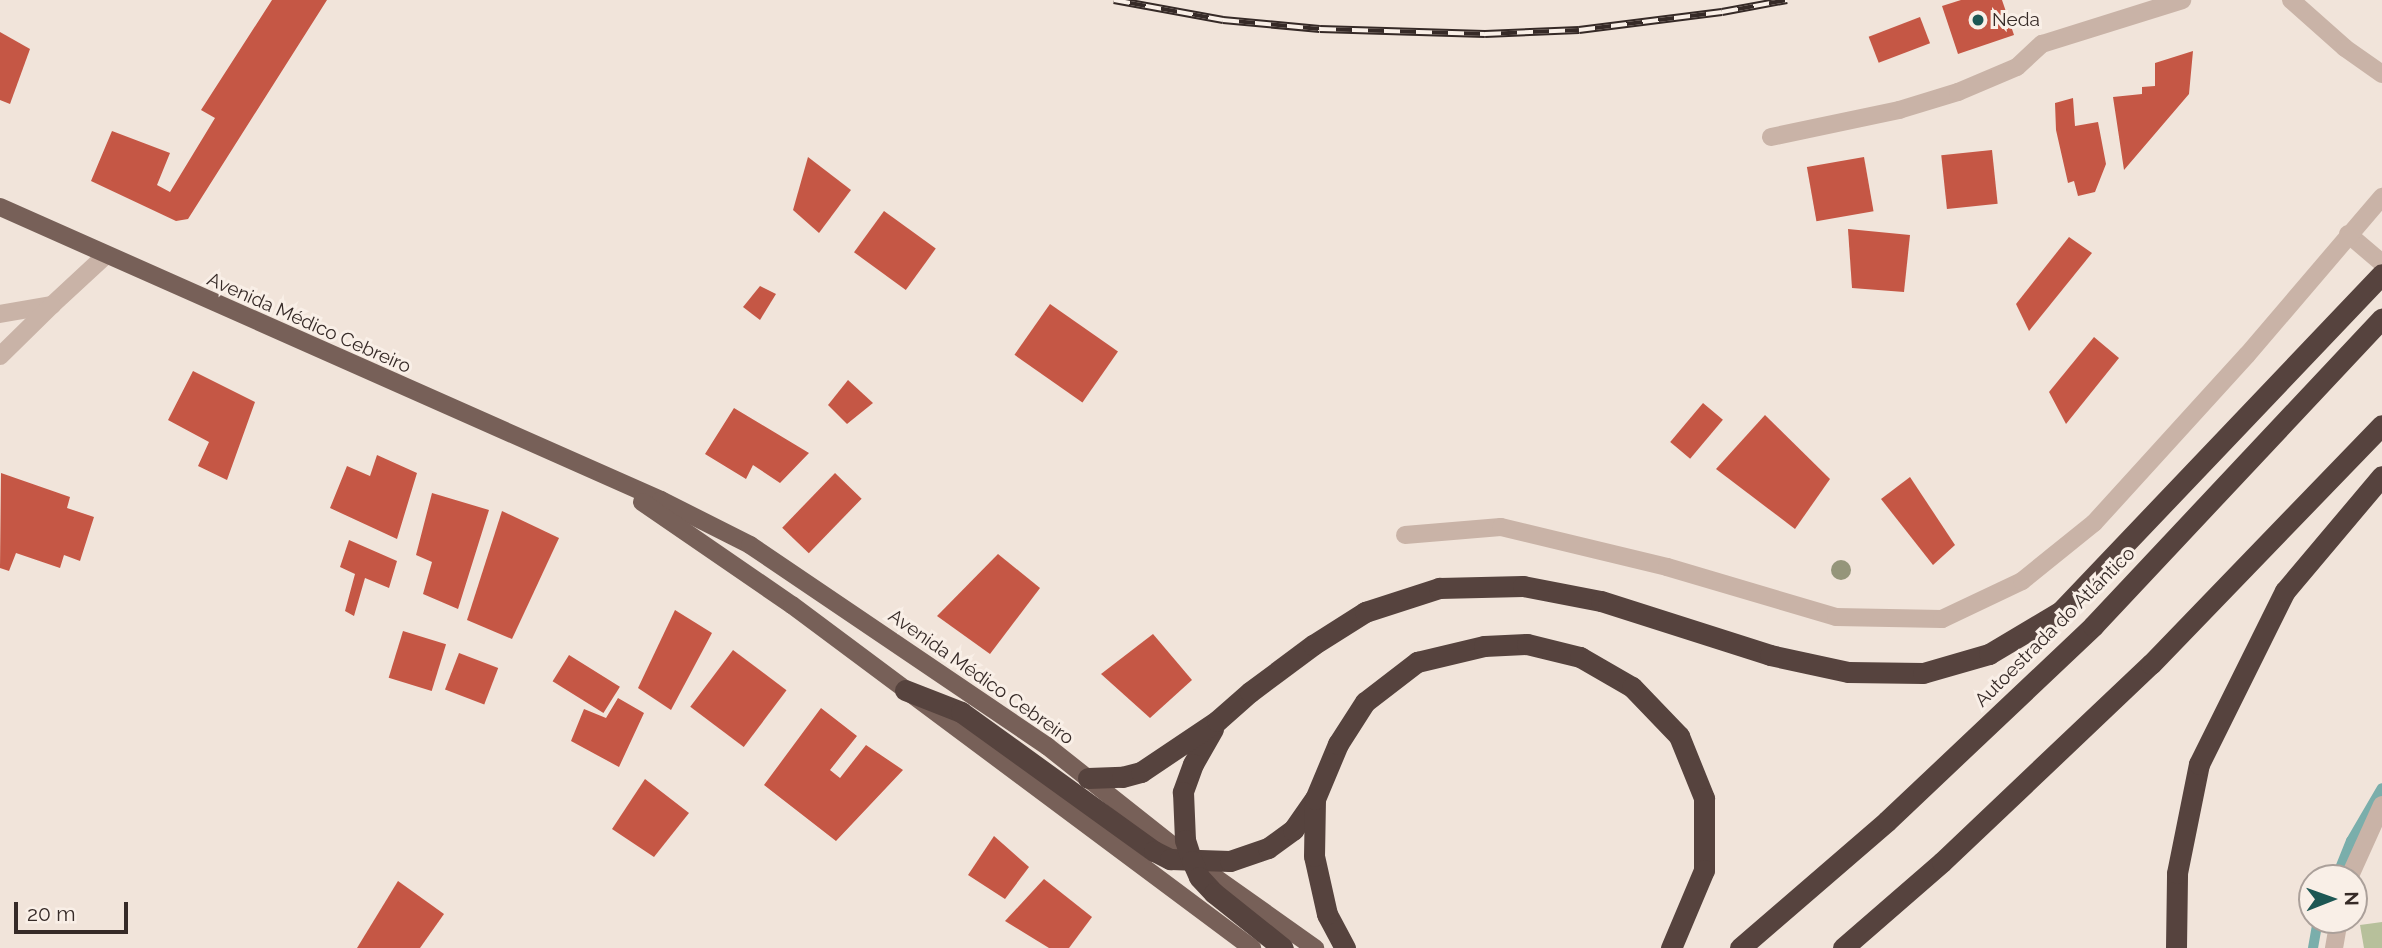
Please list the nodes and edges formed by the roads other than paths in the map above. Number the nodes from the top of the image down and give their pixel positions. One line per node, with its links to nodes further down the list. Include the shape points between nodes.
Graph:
1 (2182, 0): 4 (street, via 2042,44 2017,67 1958,92 1899,110)
2 (2291, 0): 3 (street)
3 (2382, 74)
4 (1771, 136)
5 (2382, 197): 7 (street)
6 (0, 207): 8 (main road, Avenida Médico Cebreiro)
7 (2348, 234): 9 (street); 18 (street, via 2247,355 2094,523 2022,581 1942,619 1836,617 1667,567 1501,527)
8 (105, 256): 11 (street); 16 (main road, Avenida Médico Cebreiro)
9 (2382, 263)
10 (2382, 274): 20 (highway, via 2061,611 1989,654 1923,673 1848,672 1770,655 1601,601 1523,586 1439,589 1365,612 1260,684)
11 (52, 305): 12 (street); 14 (street)
12 (0, 314)
13 (2382, 318): 31 (highway, Autoestrada do Atlántico, via 2093,626 1887,821)
14 (0, 356)
15 (2382, 425): 32 (highway, via 2151,664 1942,862)
16 (600, 476): 19 (main road, Avenida Médico Cebreiro, via 699,539); 21 (main road, Avenida Médico Cebreiro, via 661,500 751,545)
17 (2382, 476): 33 (highway, via 2285,591 2199,764 2177,873)
18 (1405, 535)
19 (905, 690): 24 (highway, via 961,712 1154,851 1170,859); 26 (main road, Avenida Médico Cebreiro)
20 (1217, 721): 21 (highway, via 1141,772); 24 (highway, via 1182,792 1185,840)
21 (1087, 778): 24 (main road, Avenida Médico Cebreiro)
22 (1315, 799): 24 (highway, via 1293,830 1268,848 1230,861); 29 (highway, via 1314,856 1327,914); 30 (highway, via 1338,744 1365,702 1417,662 1484,646 1527,644 1580,657 1632,687 1679,736 1704,798 1704,870)
23 (2382, 805): 25 (street)
24 (1192, 861): 27 (highway, via 1214,893); 28 (main road, Avenida Médico Cebreiro)
25 (2355, 864)
26 (1252, 948)
27 (1283, 948)
28 (1315, 948)
29 (1345, 948)
30 (1671, 948)
31 (1740, 948)
32 (1843, 948)
33 (2176, 948)

